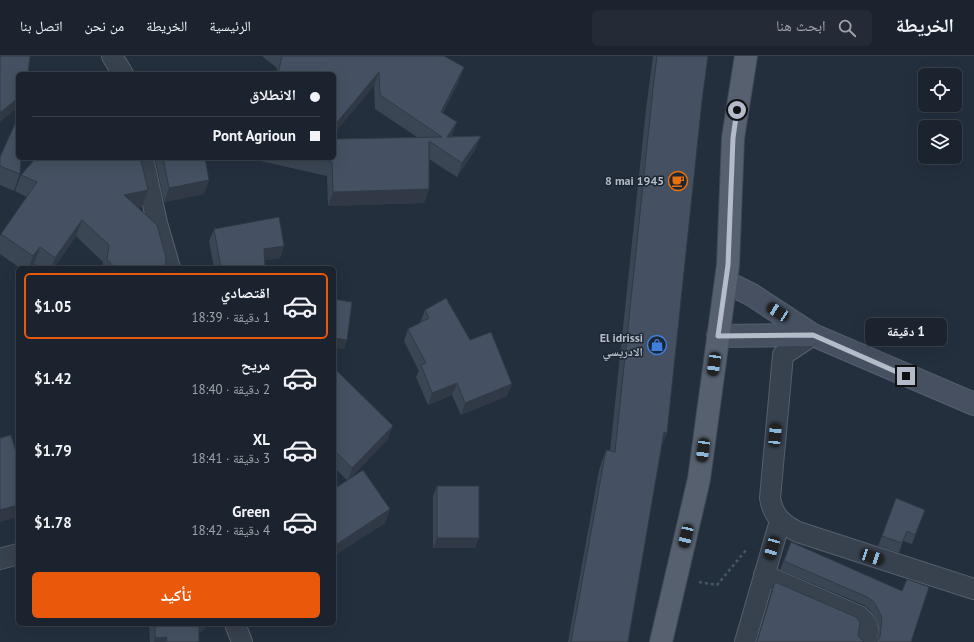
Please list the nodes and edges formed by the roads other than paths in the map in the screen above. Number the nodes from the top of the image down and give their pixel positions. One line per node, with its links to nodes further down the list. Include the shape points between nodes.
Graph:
1 (112, 56): 3 (street)
2 (746, 56): 6 (main road, via 733,138)
3 (122, 72)
4 (143, 160): 5 (street)
5 (169, 266)
6 (726, 282): 7 (main road, via 752,295); 8 (main road)
7 (813, 335): 8 (main road); 9 (main road); 10 (street, via 784,355 770,498)
8 (718, 336): 17 (main road, via 699,479)
9 (974, 404)
10 (780, 521): 13 (street); 14 (street, via 798,532)
11 (16, 555): 12 (street)
12 (0, 559)
13 (764, 575): 18 (street); 19 (street, via 859,616 868,628)
14 (974, 589)
15 (236, 626): 16 (street)
16 (242, 642)
17 (661, 642)
18 (745, 642)
19 (866, 642)

